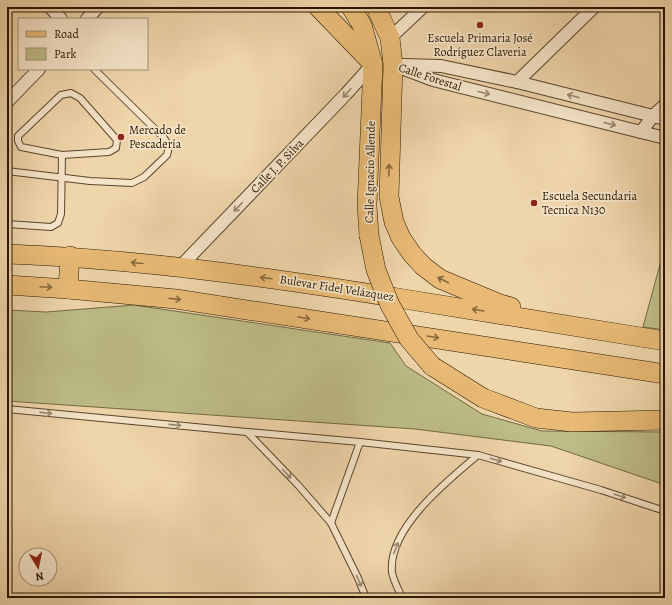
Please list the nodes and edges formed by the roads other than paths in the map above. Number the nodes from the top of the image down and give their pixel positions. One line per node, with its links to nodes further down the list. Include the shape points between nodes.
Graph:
1 (50, 7): 8 (street)
2 (98, 7): 9 (street)
3 (318, 7): 11 (main road)
4 (351, 7): 11 (main road, Calle Ignacio Allende, via 362,25)
5 (376, 7): 10 (main road, Calle Ignacio Allende)
6 (423, 7): 10 (street)
7 (594, 7): 15 (street)
8 (60, 18)
9 (88, 18)
10 (390, 38): 12 (main road, Calle Ignacio Allende)
11 (373, 64): 27 (street, Calle J. P. Silva, one-way to 27); 34 (main road, Calle Ignacio Allende, bridge, via 367,205 369,235 376,270 390,305 409,339 432,366 483,398 536,418 572,422)
12 (393, 65): 15 (street, Calle Forestal, via 442,66); 19 (street, Calle Forestal, one-way to 19, via 433,80); 30 (main road, Calle Ignacio Allende, one-way to 12, via 500,304 440,279 412,254 394,222 389,197)
13 (37, 70): 16 (street)
14 (95, 70): 23 (lane, via 164,138 168,147 167,155 144,177 132,183)
15 (517, 82): 18 (street, Calle Forestal, one-way to 15)
16 (7, 102)
17 (665, 105): 18 (street)
18 (659, 118): 19 (street)
19 (641, 132): 20 (street, Calle Forestal)
20 (665, 138)
21 (62, 155): 21 (lane, via 21,147 18,136 61,95 71,93 80,98 117,140 116,148 109,152); 23 (lane)
22 (7, 171): 23 (lane)
23 (62, 178): 24 (lane, via 61,214 58,223 51,227)
24 (7, 224)
25 (7, 254): 26 (main road, Bulevar Fidel Velázquez)
26 (70, 256): 27 (main road, Bulevar Fidel Velázquez, one-way to 26); 29 (main road)
27 (180, 267): 30 (main road, Bulevar Fidel Velázquez, one-way to 27, via 290,281)
28 (7, 285): 29 (main road, one-way to 29)
29 (68, 289): 32 (main road, one-way to 32, via 176,299)
30 (586, 327): 31 (main road, Bulevar Fidel Velázquez)
31 (665, 342)
32 (665, 374)
33 (7, 410): 35 (lane, one-way to 35)
34 (665, 420)
35 (247, 432): 36 (lane); 39 (lane, one-way to 39)
36 (360, 442): 37 (lane); 39 (lane)
37 (478, 455): 38 (lane, one-way to 38); 41 (lane, one-way to 37, via 392,573 393,551 405,528 437,489)
38 (665, 511)
39 (331, 523): 40 (lane, one-way to 40)
40 (366, 598)
41 (402, 598)

